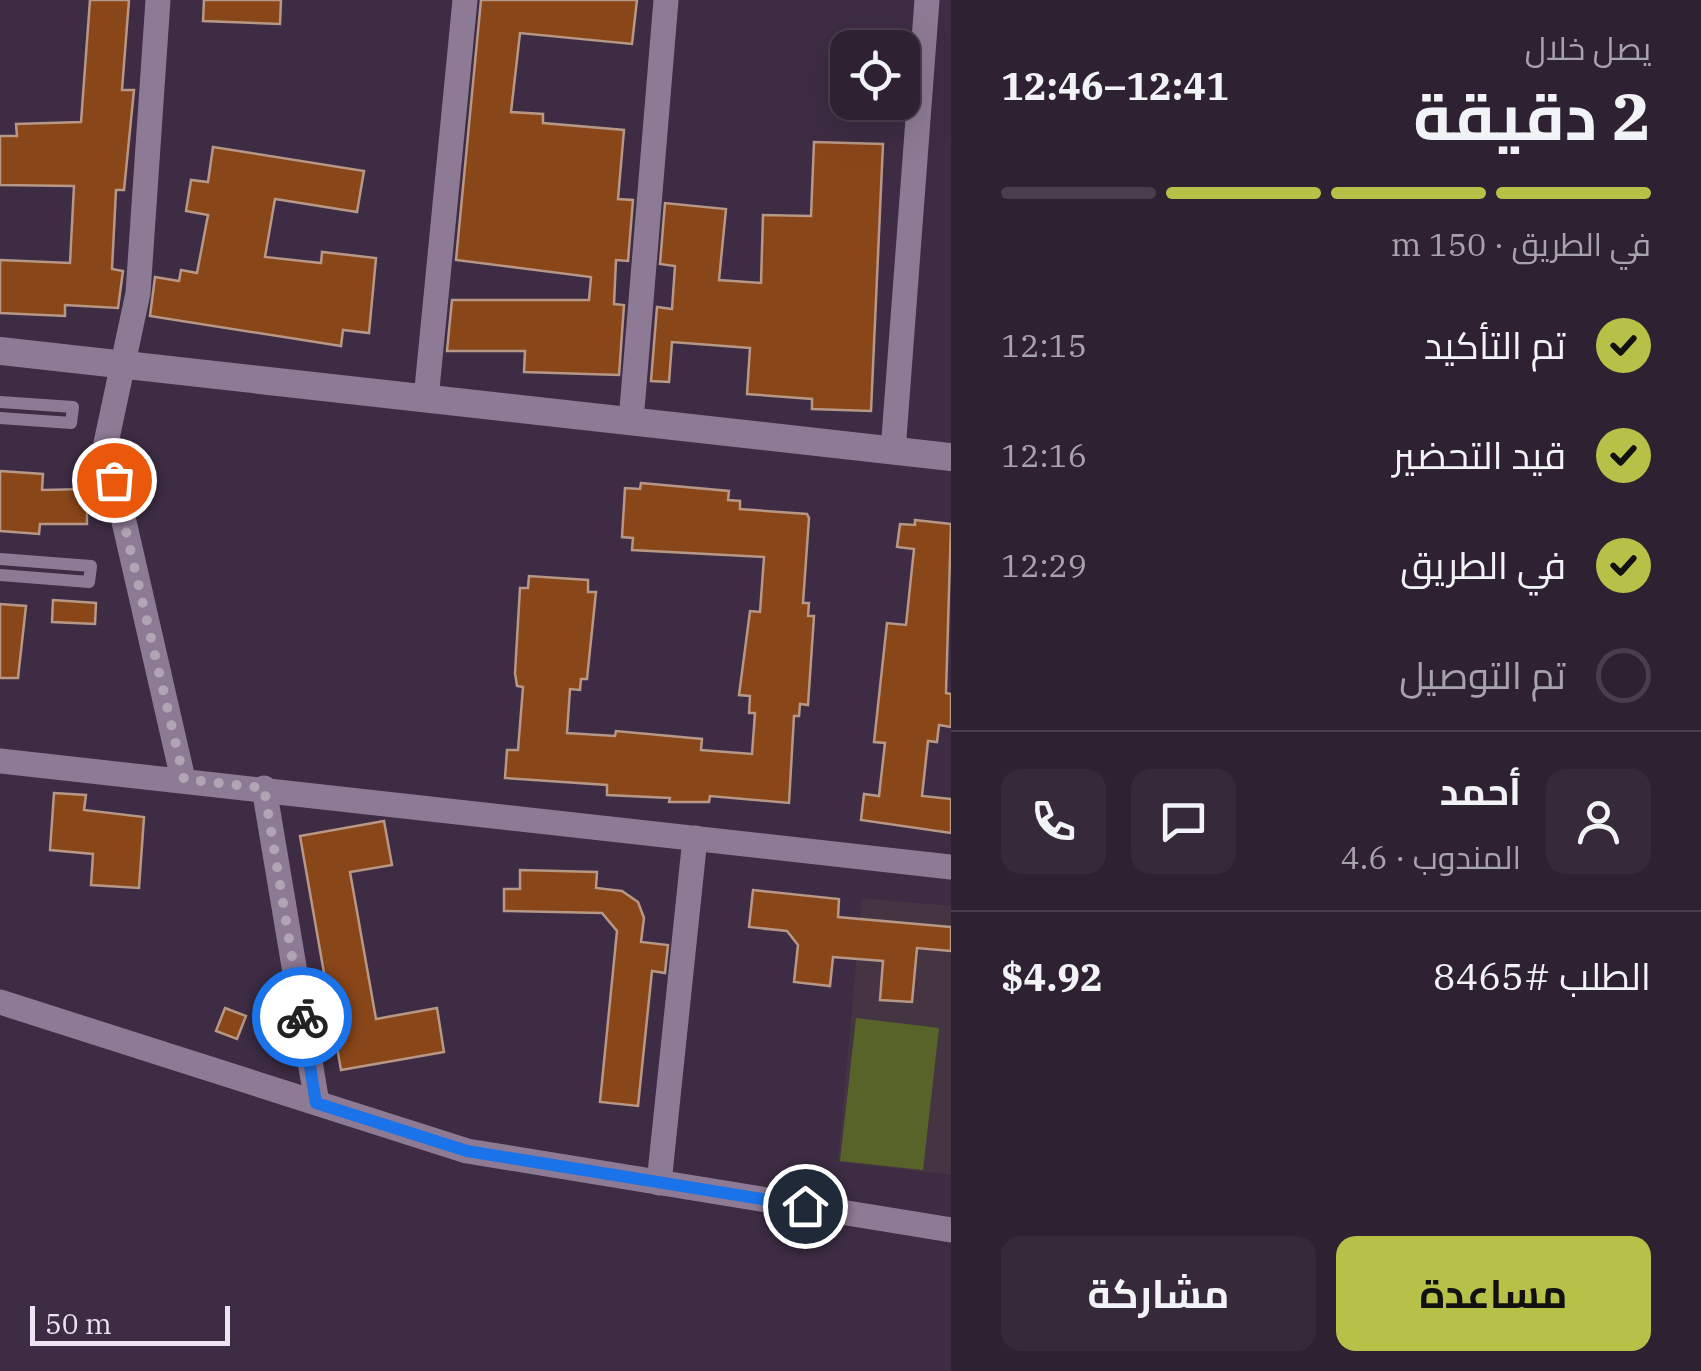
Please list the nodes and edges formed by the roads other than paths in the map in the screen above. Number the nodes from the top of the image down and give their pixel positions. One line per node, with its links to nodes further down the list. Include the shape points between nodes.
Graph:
1 (158, 0): 6 (street, via 138,293)
2 (465, 0): 7 (street)
3 (666, 0): 10 (street)
4 (927, 0): 11 (street)
5 (0, 351): 6 (street)
6 (123, 363): 7 (street); 16 (street, via 106,443)
7 (426, 399): 10 (street)
8 (0, 402): 9 (lane, via 73,407 72,423)
9 (0, 418)
10 (631, 422): 11 (street)
11 (894, 451): 12 (street)
12 (951, 458)
13 (0, 559): 14 (lane, via 91,566 89,582)
14 (0, 575)
15 (0, 761): 16 (street)
16 (184, 779): 17 (street)
17 (264, 788): 18 (street); 21 (street)
18 (695, 838): 19 (street); 22 (street)
19 (951, 867)
20 (0, 1002): 21 (street)
21 (316, 1103): 22 (street, via 467,1151)
22 (659, 1183): 23 (street)
23 (951, 1230)

